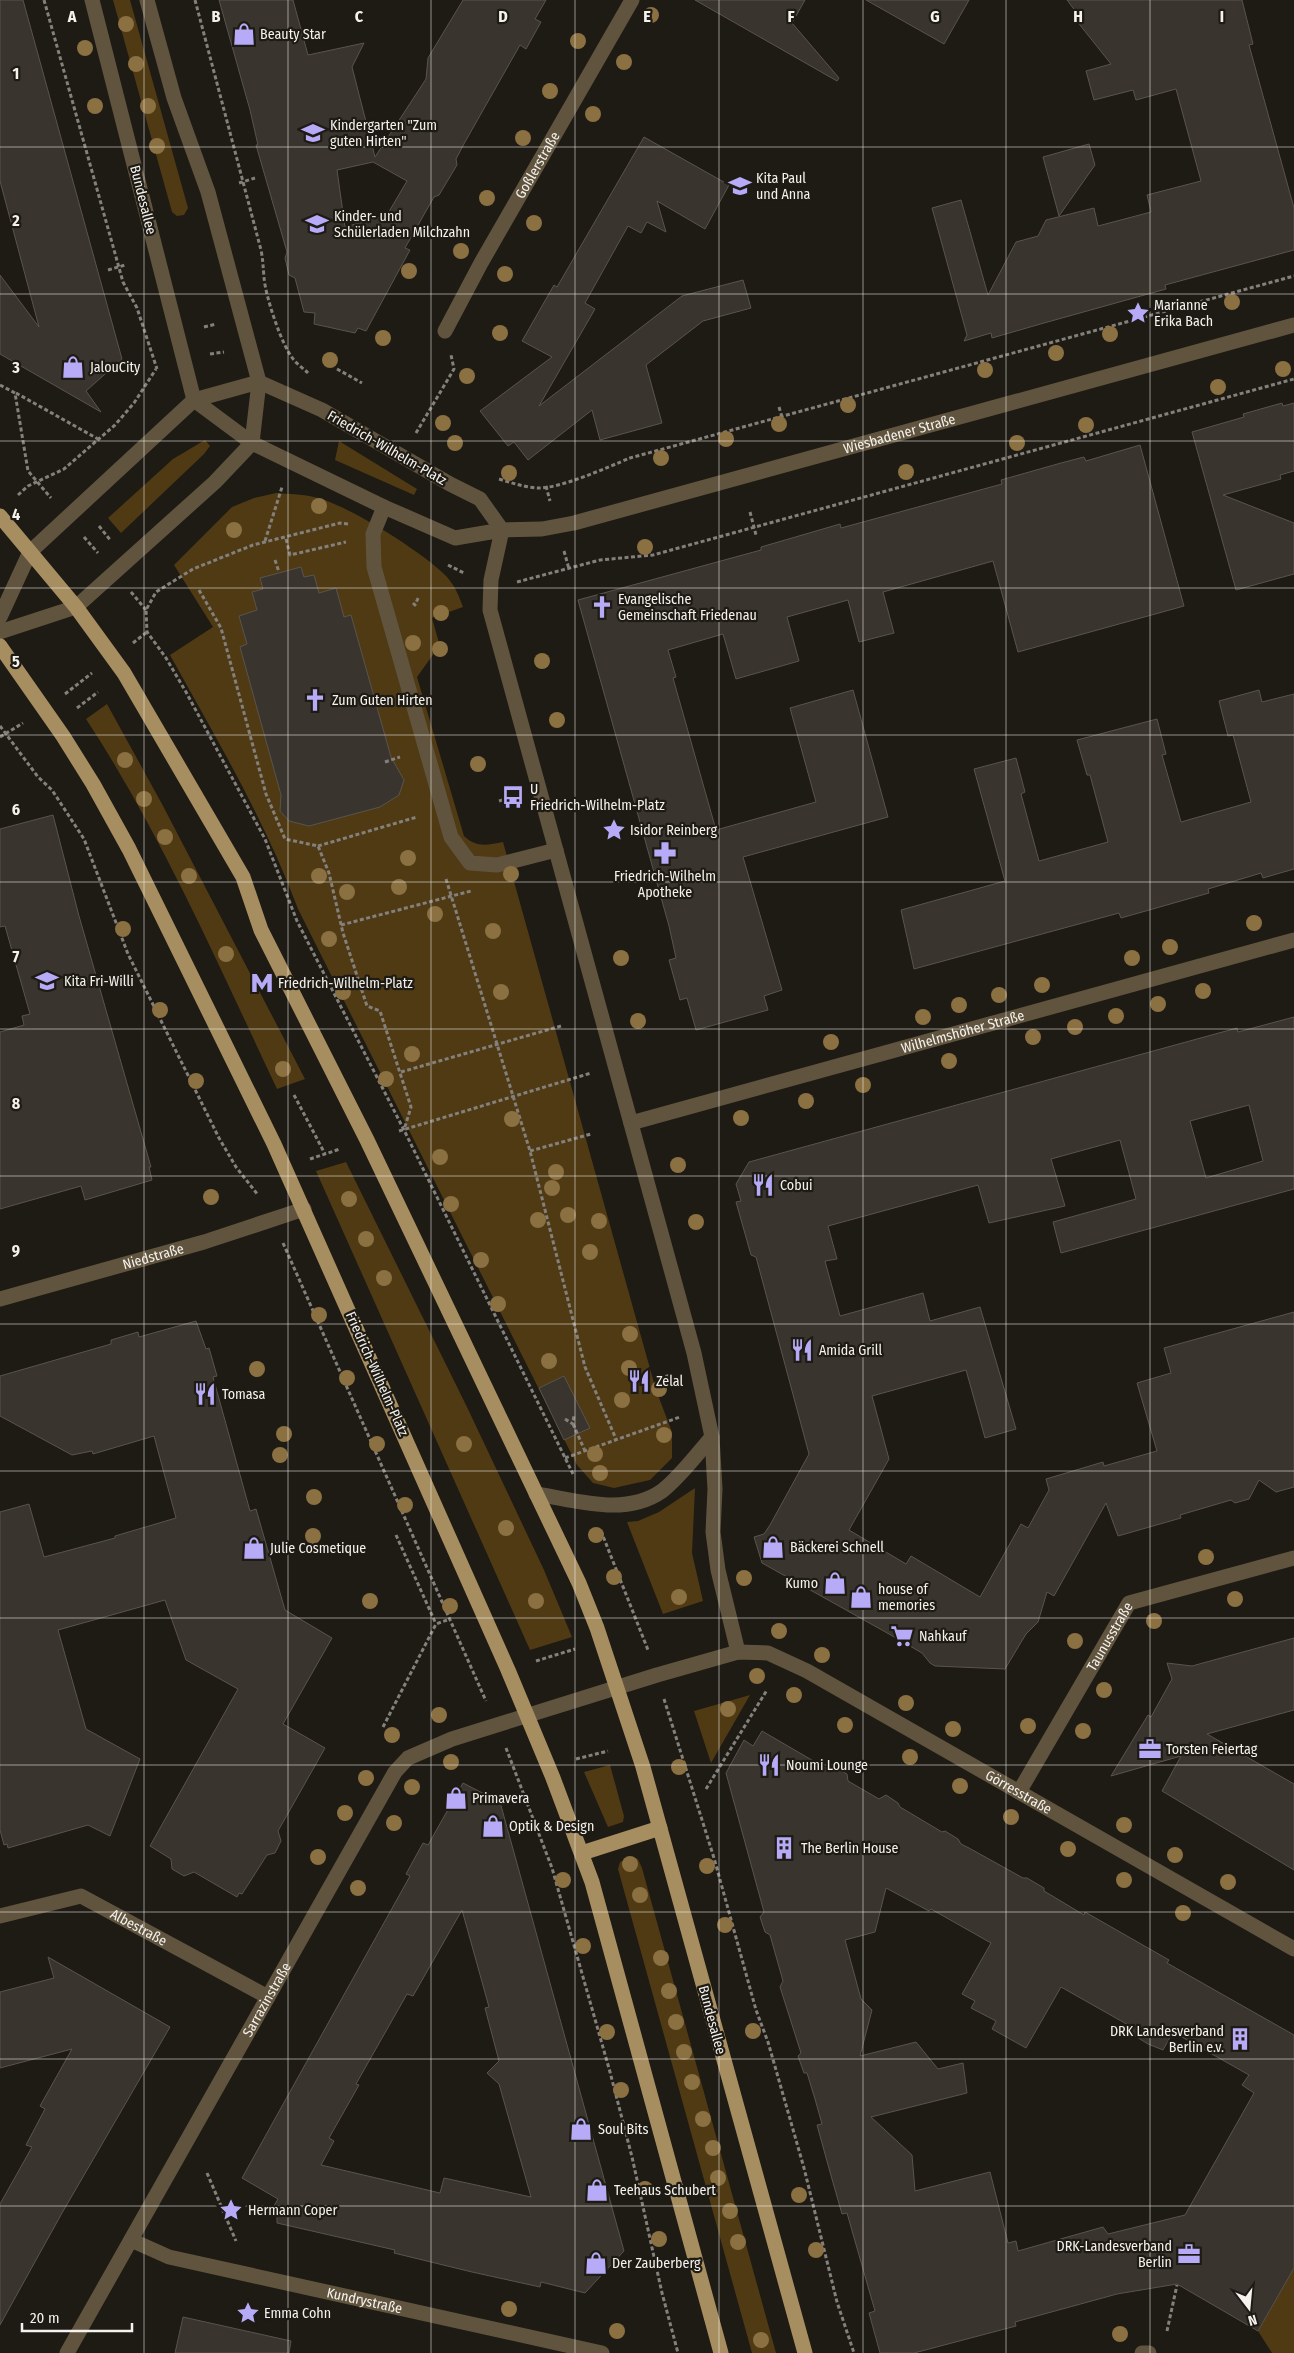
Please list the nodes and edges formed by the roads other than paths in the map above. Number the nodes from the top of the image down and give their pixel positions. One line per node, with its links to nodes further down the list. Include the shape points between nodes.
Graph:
1 (92, 0): 7 (street, Bundesallee)
2 (147, 0): 6 (street, via 174,98 208,192)
3 (632, 0): 5 (street, Goßlerstraße)
4 (1294, 325): 11 (street, Wiesbadener Straße, via 574,523 542,529)
5 (445, 331)
6 (259, 382): 7 (street); 8 (street); 11 (street, Friedrich-Wilhelm-Platz, via 322,410 480,499)
7 (194, 400): 8 (street); 12 (street)
8 (252, 443): 9 (street); 13 (street, via 215,482)
9 (384, 507): 11 (street, via 456,538); 17 (street, via 373,534 374,567 451,837 470,864 497,865)
10 (0, 516): 12 (main road)
11 (502, 530): 17 (street, via 491,580 490,610)
12 (30, 552): 13 (main road); 14 (street)
13 (76, 607): 15 (street); 23 (main road, via 137,692 243,877 260,930 367,1140)
14 (0, 617)
15 (0, 632)
16 (0, 646): 20 (main road, Friedrich-Wilhelm-Platz, via 94,784)
17 (556, 850): 19 (street)
18 (1294, 940): 19 (street, Wilhelmshöher Straße)
19 (631, 1123): 22 (street, via 694,1353)
20 (304, 1209): 21 (street, Niedstraße, via 204,1242); 27 (main road, Friedrich-Wilhelm-Platz)
21 (0, 1299)
22 (712, 1437): 23 (street, via 673,1482 648,1499 604,1505); 25 (street, via 716,1489 713,1532 718,1570)
23 (536, 1494): 26 (main road, via 579,1583)
24 (1294, 1558): 28 (street, Taunusstraße, via 1128,1603)
25 (738, 1652): 26 (street); 28 (street, Görresstraße, via 768,1653 799,1667)
26 (616, 1687): 27 (street, Sarrazinstraße); 29 (main road, Bundesallee)
27 (527, 1715): 30 (main road); 33 (street, Sarrazinstraße, via 436,1745 408,1758 395,1772)
28 (1019, 1792): 32 (street, Görresstraße)
29 (660, 1828): 30 (main road); 38 (main road, Bundesallee)
30 (582, 1853): 37 (main road)
31 (0, 1916): 33 (street, Albestraße, via 81,1896)
32 (1294, 1949)
33 (268, 1997): 34 (street, Sarrazinstraße)
34 (131, 2240): 35 (street, Sarrazinstraße); 36 (street, Kundrystraße, via 169,2257)
35 (67, 2353)
36 (602, 2353)
37 (721, 2353)
38 (805, 2353)
39 (1142, 2353): 40 (street)
40 (1149, 2353)

